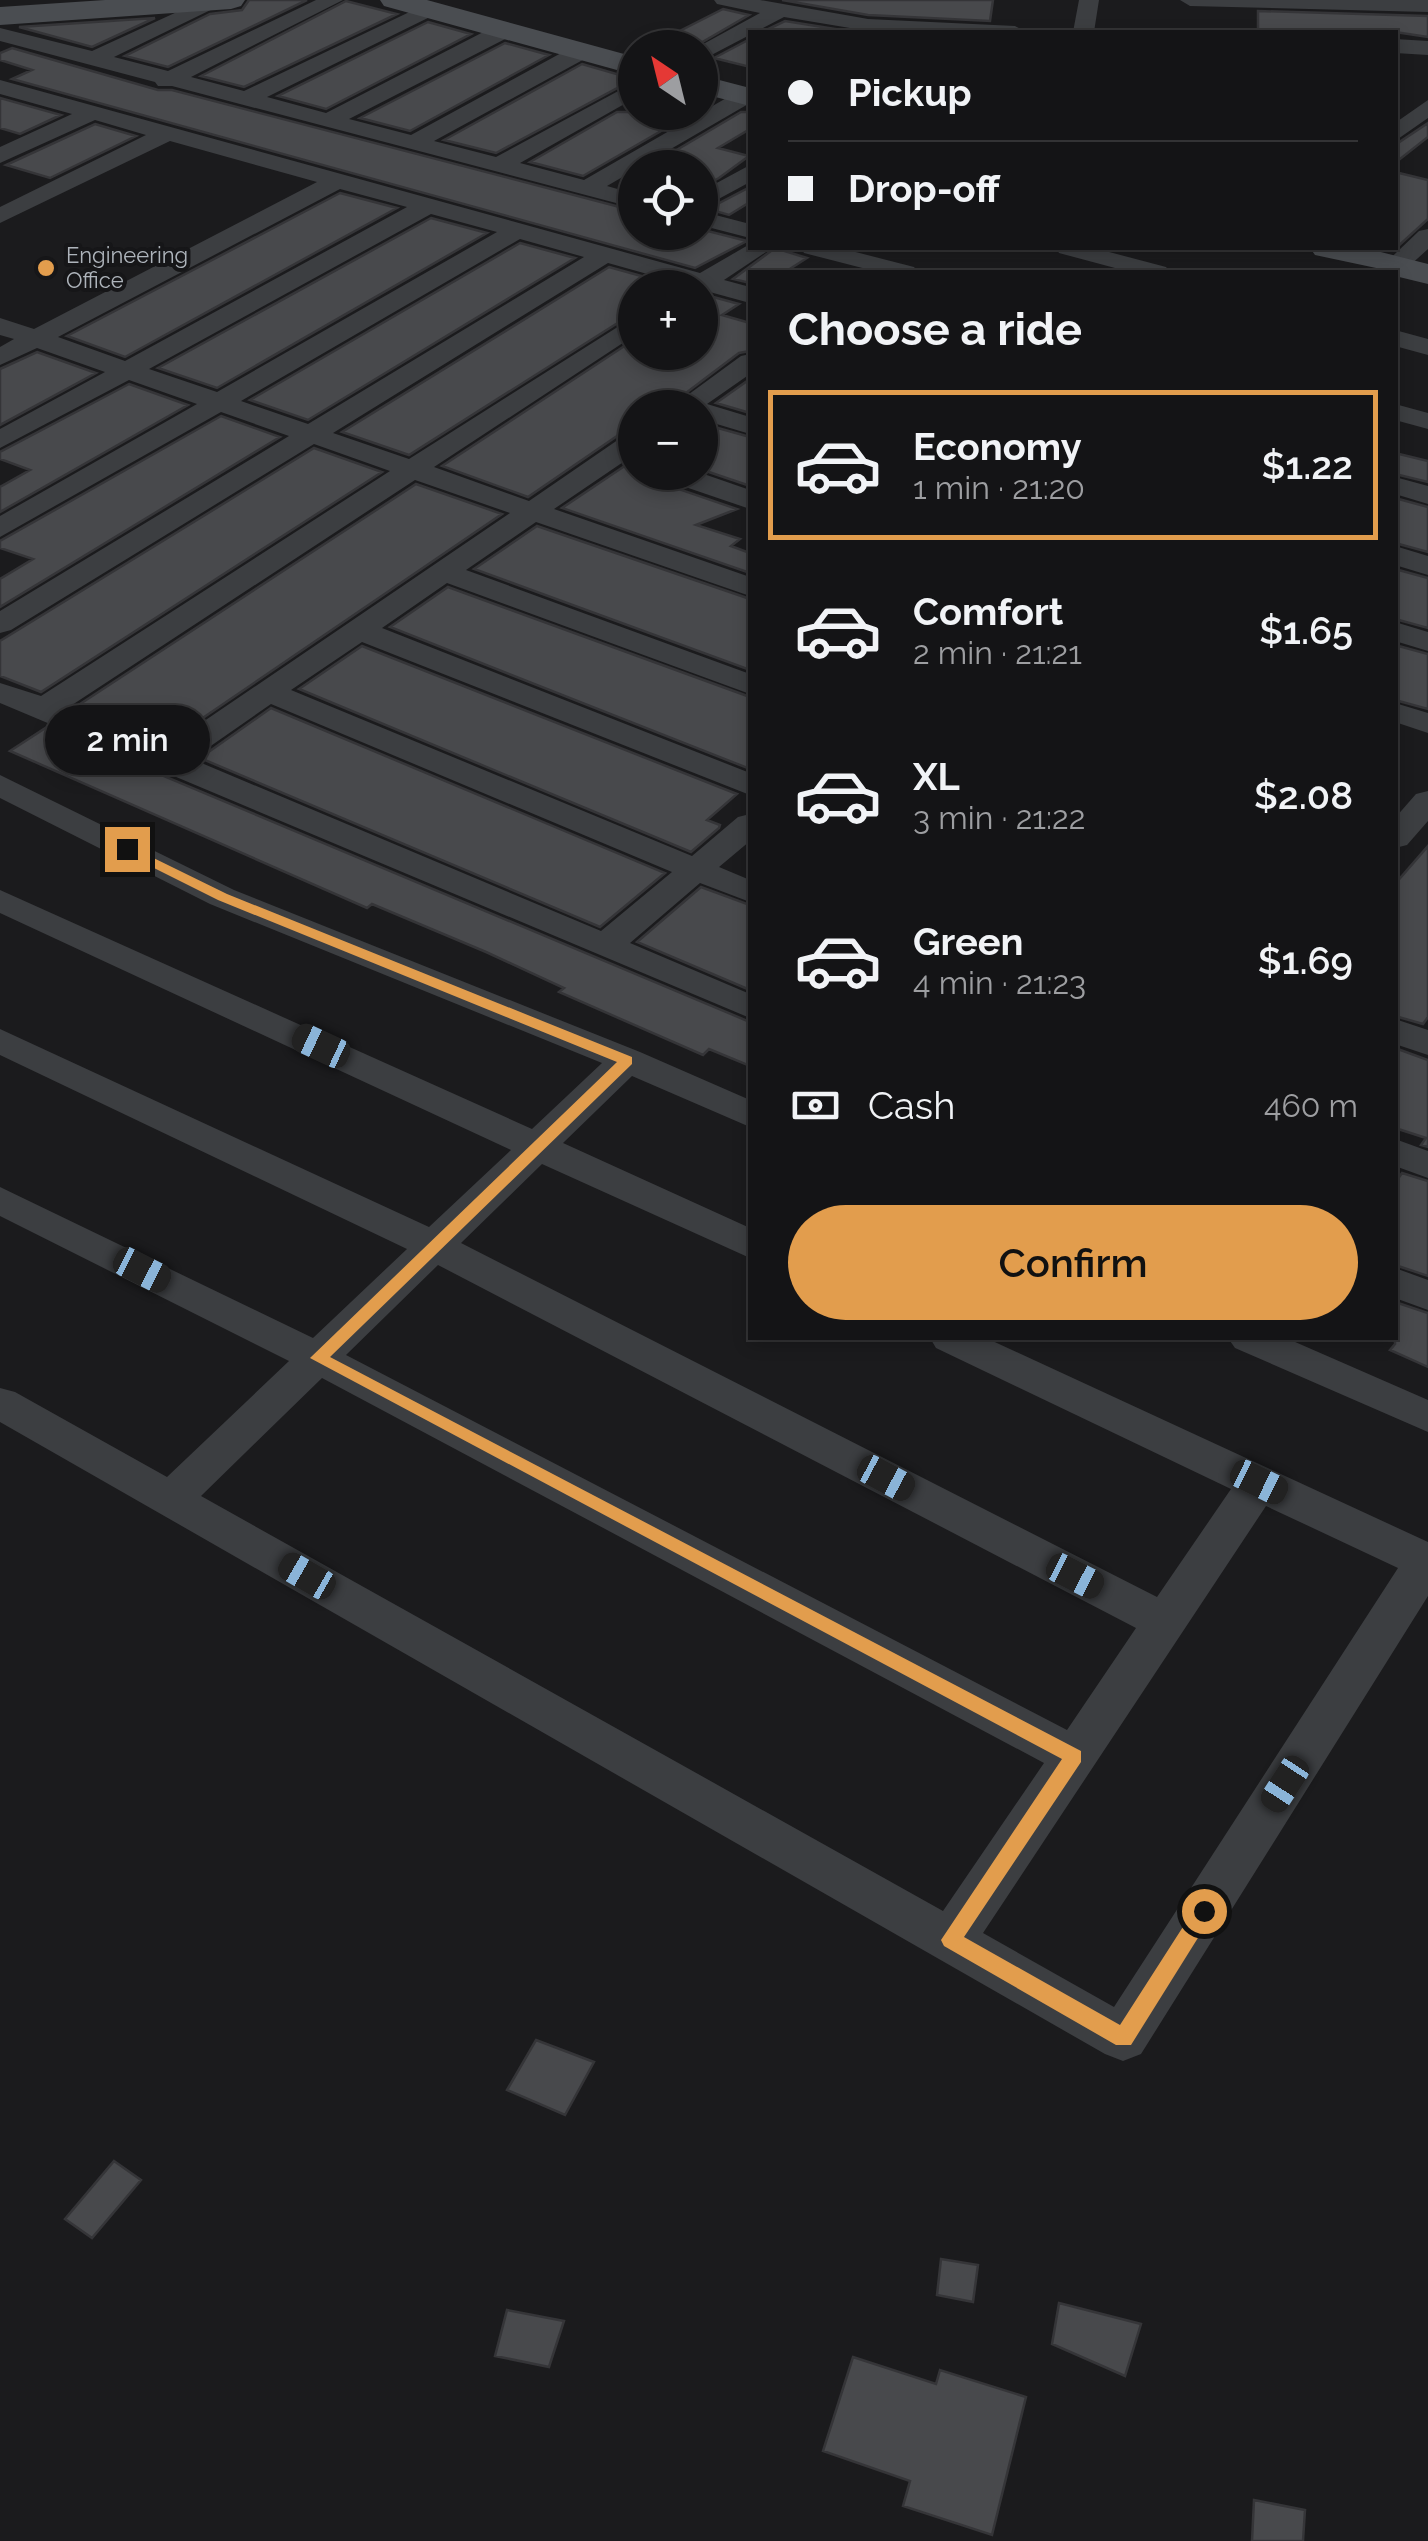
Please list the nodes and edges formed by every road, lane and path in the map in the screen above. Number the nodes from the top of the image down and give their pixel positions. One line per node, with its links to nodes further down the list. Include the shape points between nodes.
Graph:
1 (231, 0): 7 (street)
2 (333, 0): 23 (street)
3 (394, 0): 9 (street)
4 (724, 0): 10 (street)
5 (1089, 0): 14 (street)
6 (1190, 0): 8 (street)
7 (218, 1): 11 (street); 21 (street)
8 (1428, 6)
9 (429, 10): 15 (street); 29 (street)
10 (781, 10): 12 (street); 17 (street)
11 (0, 16)
12 (861, 28): 13 (street)
13 (920, 30)
14 (1084, 30)
15 (503, 31): 20 (street); 32 (street)
16 (0, 34): 21 (street)
17 (718, 44)
18 (1398, 46): 19 (street)
19 (1428, 48)
20 (582, 51): 22 (street); 35 (street)
21 (92, 60): 23 (street)
22 (618, 61)
23 (166, 80): 29 (street)
24 (718, 88): 26 (street)
25 (4, 91): 31 (street)
26 (748, 96)
27 (748, 97): 40 (street)
28 (618, 99): 37 (street)
29 (244, 100): 32 (street)
30 (1428, 107): 33 (street)
31 (93, 113): 34 (street); 36 (street)
32 (327, 121): 35 (street)
33 (1398, 132)
34 (168, 133): 39 (street); 44 (street)
35 (413, 144): 37 (street)
36 (0, 156)
37 (498, 166): 40 (street)
38 (748, 173): 41 (street)
39 (339, 180): 43 (street); 63 (street)
40 (586, 189): 42 (street)
41 (718, 191)
42 (618, 197)
43 (431, 204): 46 (street); 68 (street)
44 (0, 216)
45 (718, 223): 47 (street)
46 (520, 228): 53 (street); 70 (street)
47 (748, 230)
48 (1428, 236): 57 (street)
49 (757, 250): 58 (street)
50 (821, 250): 55 (street)
51 (1076, 250): 56 (street)
52 (1334, 250): 57 (street)
53 (608, 253): 54 (street); 75 (street)
54 (655, 270)
55 (897, 270)
56 (1150, 270)
57 (1404, 271)
58 (718, 273)
59 (718, 289): 60 (street)
60 (748, 295)
61 (0, 326): 63 (street)
62 (618, 335): 78 (street)
63 (36, 338): 66 (street); 68 (street)
64 (1398, 339): 65 (street)
65 (1428, 348)
66 (0, 357)
67 (748, 364): 69 (street)
68 (126, 370): 70 (street); 76 (street)
69 (713, 390)
70 (218, 400): 75 (street); 84 (street)
71 (1398, 413): 73 (street)
72 (718, 416): 74 (street)
73 (1428, 421)
74 (748, 425)
75 (312, 434): 78 (street); 89 (street)
76 (0, 440)
77 (618, 458): 83 (street)
78 (408, 470): 83 (street); 96 (street)
79 (1398, 486): 81 (street)
80 (718, 489): 82 (street)
81 (1428, 495)
82 (748, 499)
83 (533, 511): 87 (street); 88 (street)
84 (0, 528)
85 (1398, 556): 86 (street)
86 (1428, 566)
87 (444, 572): 90 (street); 93 (street)
88 (748, 586)
89 (0, 624)
90 (360, 630): 95 (street); 100 (street)
91 (1398, 632): 92 (street)
92 (1428, 642)
93 (748, 684)
94 (0, 692): 96 (street)
95 (268, 692): 99 (street); 105 (street)
96 (42, 710): 99 (street)
97 (1398, 713): 98 (street)
98 (1428, 722)
99 (169, 760): 108 (street)
100 (748, 784)
101 (0, 785): 113 (street, via 222,897)
102 (1428, 801): 104 (street)
103 (748, 826): 105 (street)
104 (1398, 835)
105 (695, 870): 106 (street); 108 (street)
106 (748, 891)
107 (0, 900): 115 (street)
108 (606, 946): 109 (street)
109 (748, 1006)
110 (1398, 1032): 112 (street)
111 (0, 1041): 120 (street)
112 (1428, 1044)
113 (627, 1060): 114 (street); 115 (street)
114 (748, 1114)
115 (536, 1144): 119 (street); 120 (street)
116 (1398, 1153): 117 (street)
117 (1428, 1165)
118 (0, 1200): 125 (street)
119 (748, 1243)
120 (434, 1245): 125 (street); 131 (street)
121 (1398, 1283): 122 (street)
122 (1428, 1296)
123 (954, 1340): 128 (street)
124 (1254, 1340): 127 (street)
125 (318, 1358): 129 (street); 132 (street)
126 (0, 1403): 129 (street)
127 (1428, 1417)
128 (1259, 1482): 130 (street); 131 (street)
129 (172, 1499): 133 (street)
130 (1427, 1560): 133 (street, via 1124,2038)
131 (1165, 1622): 132 (street)
132 (1074, 1756): 133 (street)
133 (951, 1940)

